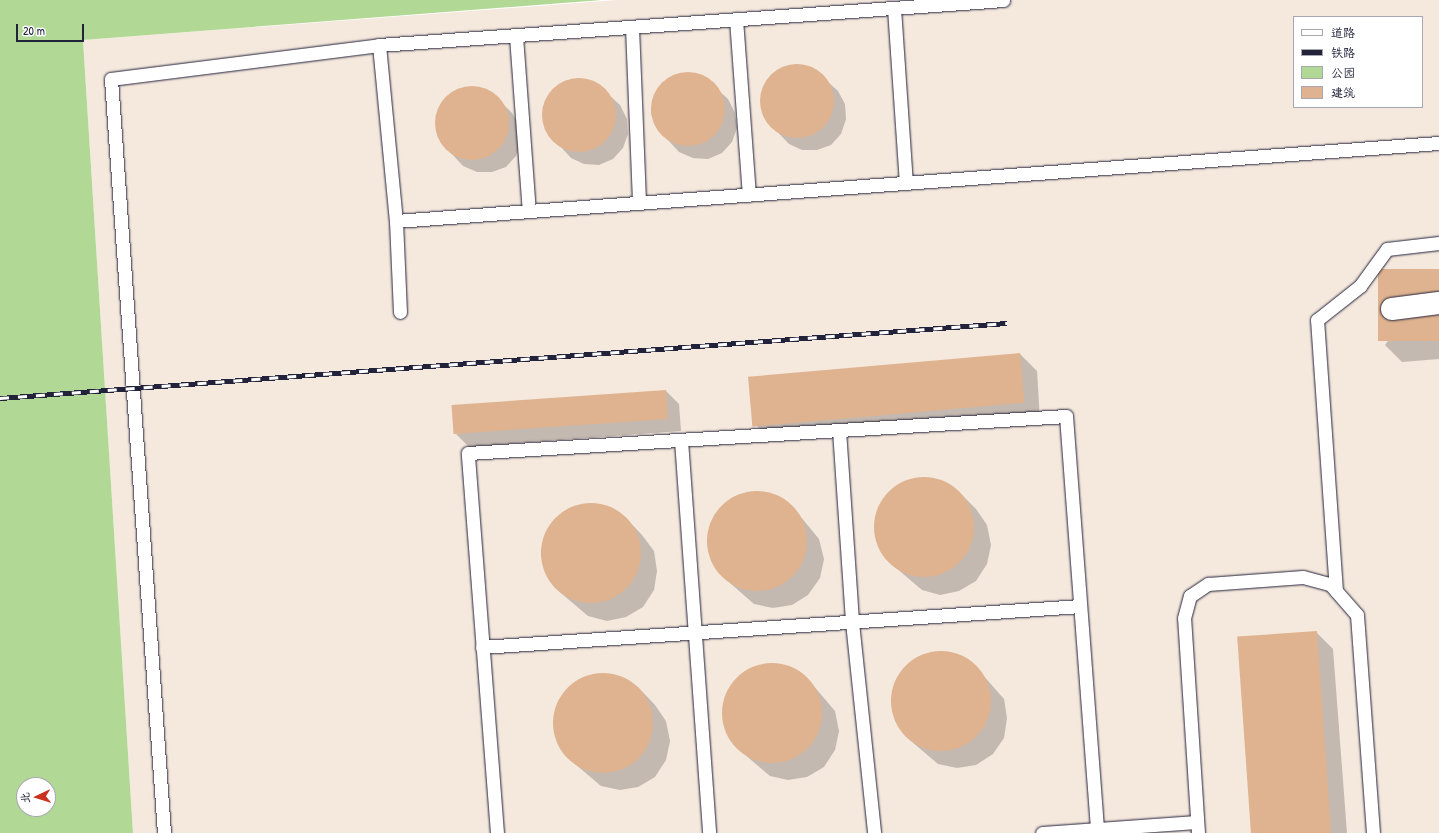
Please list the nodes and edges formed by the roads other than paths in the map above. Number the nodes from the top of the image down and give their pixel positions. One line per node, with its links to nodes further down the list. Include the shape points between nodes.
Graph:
1 (1003, 0): 2 (lane)
2 (894, 8): 3 (lane); 8 (lane)
3 (736, 19): 4 (lane); 9 (lane)
4 (632, 27): 5 (lane); 10 (lane)
5 (516, 36): 6 (lane); 11 (lane)
6 (379, 45): 12 (lane); 26 (lane, via 111,79)
7 (1439, 143): 8 (lane)
8 (906, 183): 9 (lane)
9 (749, 195): 10 (lane)
10 (638, 203): 11 (lane)
11 (529, 211): 12 (lane)
12 (396, 221): 16 (lane)
13 (1439, 243): 19 (lane, via 1387,249 1360,286 1317,320)
14 (1439, 303): 15 (street)
15 (1392, 309)
16 (400, 312)
17 (840, 430): 18 (lane); 20 (lane, via 1066,416); 21 (lane)
18 (681, 440): 22 (lane); 23 (lane, via 468,453)
19 (1336, 591): 24 (lane, via 1330,584 1303,577 1208,584 1190,596 1184,618); 31 (lane, via 1357,614)
20 (1080, 606): 21 (lane); 25 (lane)
21 (852, 622): 22 (lane); 29 (lane)
22 (693, 632): 23 (lane); 28 (lane)
23 (482, 647): 27 (lane)
24 (1198, 828): 25 (lane)
25 (1097, 831): 30 (lane)
26 (164, 833)
27 (496, 833)
28 (709, 833)
29 (874, 833)
30 (1042, 833)
31 (1373, 833)

